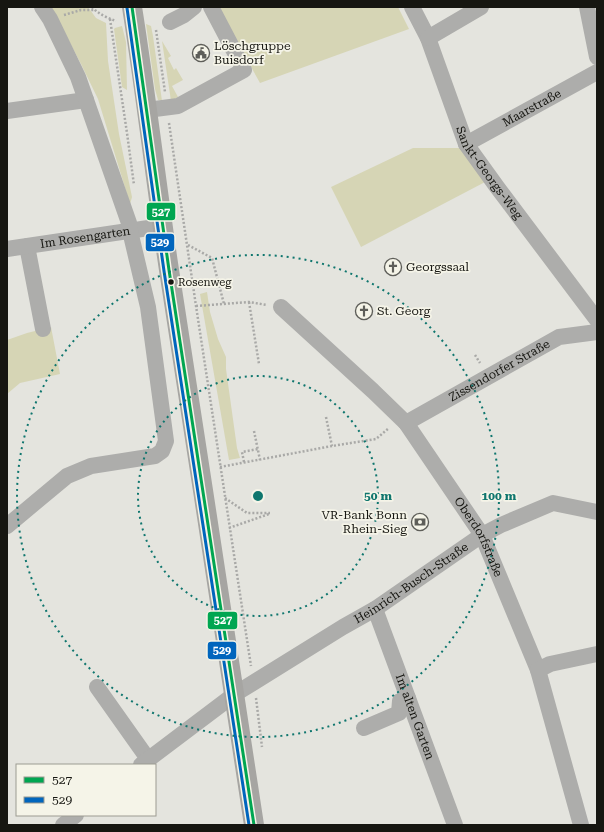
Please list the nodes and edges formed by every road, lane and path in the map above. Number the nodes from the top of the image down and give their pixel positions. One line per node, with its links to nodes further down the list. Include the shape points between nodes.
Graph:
1 (92, 7): 8 (path)
2 (132, 7): 15 (main road)
3 (194, 7): 10 (street)
4 (211, 7): 15 (street, via 244,70 178,106)
5 (412, 7): 11 (street, Sankt-Georgs-Weg)
6 (480, 7): 11 (street)
7 (587, 7): 12 (street)
8 (95, 10): 9 (path); 19 (path, via 110,19)
9 (46, 13): 14 (street, via 78,77)
10 (170, 22)
11 (428, 38): 17 (street, Sankt-Georgs-Weg)
12 (597, 57)
13 (597, 72): 17 (street, Maarstraße)
14 (86, 100): 16 (street); 21 (street)
15 (147, 110): 20 (main road)
16 (7, 111)
17 (466, 144): 29 (street, Sankt-Georgs-Weg)
18 (178, 181): 22 (path)
19 (134, 189)
20 (162, 226): 21 (street, Im Rosengarten); 51 (main road)
21 (130, 231): 23 (street, Im Rosengarten); 43 (street, via 148,307 166,441 162,451 155,456 91,466 67,476)
22 (187, 245): 26 (path, via 212,258); 27 (path)
23 (27, 246): 24 (street, Im Rosengarten); 30 (street)
24 (7, 249)
25 (249, 302): 26 (path); 28 (path); 32 (path)
26 (224, 304): 27 (path)
27 (196, 306): 40 (path)
28 (281, 307): 34 (street, Oberdorfstraße)
29 (597, 320)
30 (43, 329)
31 (597, 332): 34 (street, Zissendorfer Straße, via 559,337)
32 (259, 364)
33 (326, 417): 36 (path)
34 (404, 421): 36 (path, via 376,439); 45 (street, Oberdorfstraße)
35 (254, 431): 37 (path)
36 (332, 446): 38 (path)
37 (258, 449): 38 (path); 39 (path, via 242,452)
38 (260, 460): 39 (path)
39 (244, 462): 40 (path)
40 (220, 467): 41 (path)
41 (225, 498): 44 (path); 44 (path, via 247,513 270,513)
42 (597, 512): 45 (street, Heinrich-Busch-Straße, via 553,503)
43 (7, 526)
44 (230, 528): 49 (path)
45 (482, 535): 46 (street, Heinrich-Busch-Straße); 48 (street, Oberdorfstraße)
46 (375, 609): 49 (street, Heinrich-Busch-Straße); 52 (street, Im alten Garten)
47 (597, 654): 48 (street, via 550,664)
48 (538, 670): 60 (street, Oberdorfstraße)
49 (254, 682): 51 (street, Heinrich-Busch-Straße); 54 (path)
50 (97, 687): 55 (street)
51 (235, 694): 55 (street, Heinrich-Busch-Straße); 58 (main road)
52 (408, 698): 53 (street, via 400,701 399,713); 59 (street, Im alten Garten)
53 (364, 728)
54 (263, 750)
55 (145, 762)
56 (75, 816): 57 (street)
57 (62, 825)
58 (254, 825)
59 (455, 825)
60 (581, 825)

